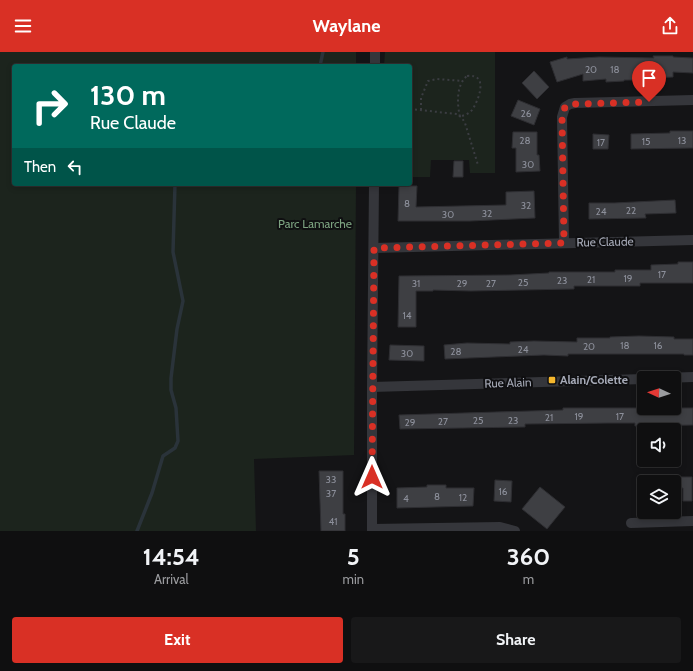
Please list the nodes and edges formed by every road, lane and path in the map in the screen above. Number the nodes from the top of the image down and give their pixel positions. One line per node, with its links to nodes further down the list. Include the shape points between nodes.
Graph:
1 (375, 52): 2 (street)
2 (375, 64)
3 (462, 81): 6 (path, via 428,81 421,98); 7 (path, via 458,103); 7 (path, via 467,76 472,76 479,79 480,86 472,110)
4 (693, 100): 11 (street, via 570,104 565,107 562,117)
5 (412, 109): 6 (path)
6 (421, 110): 7 (path)
7 (460, 116): 8 (path, via 465,123)
8 (478, 165)
9 (374, 186): 12 (street)
10 (693, 240): 11 (street, Rue Claude)
11 (564, 243): 12 (street, Rue Claude)
12 (374, 248): 16 (street)
13 (681, 377): 14 (street)
14 (693, 377)
15 (637, 379): 16 (street, Rue Alain)
16 (372, 387): 19 (street)
17 (693, 521): 18 (street)
18 (631, 523)
19 (372, 530): 20 (street, via 500,526)
20 (515, 531)

